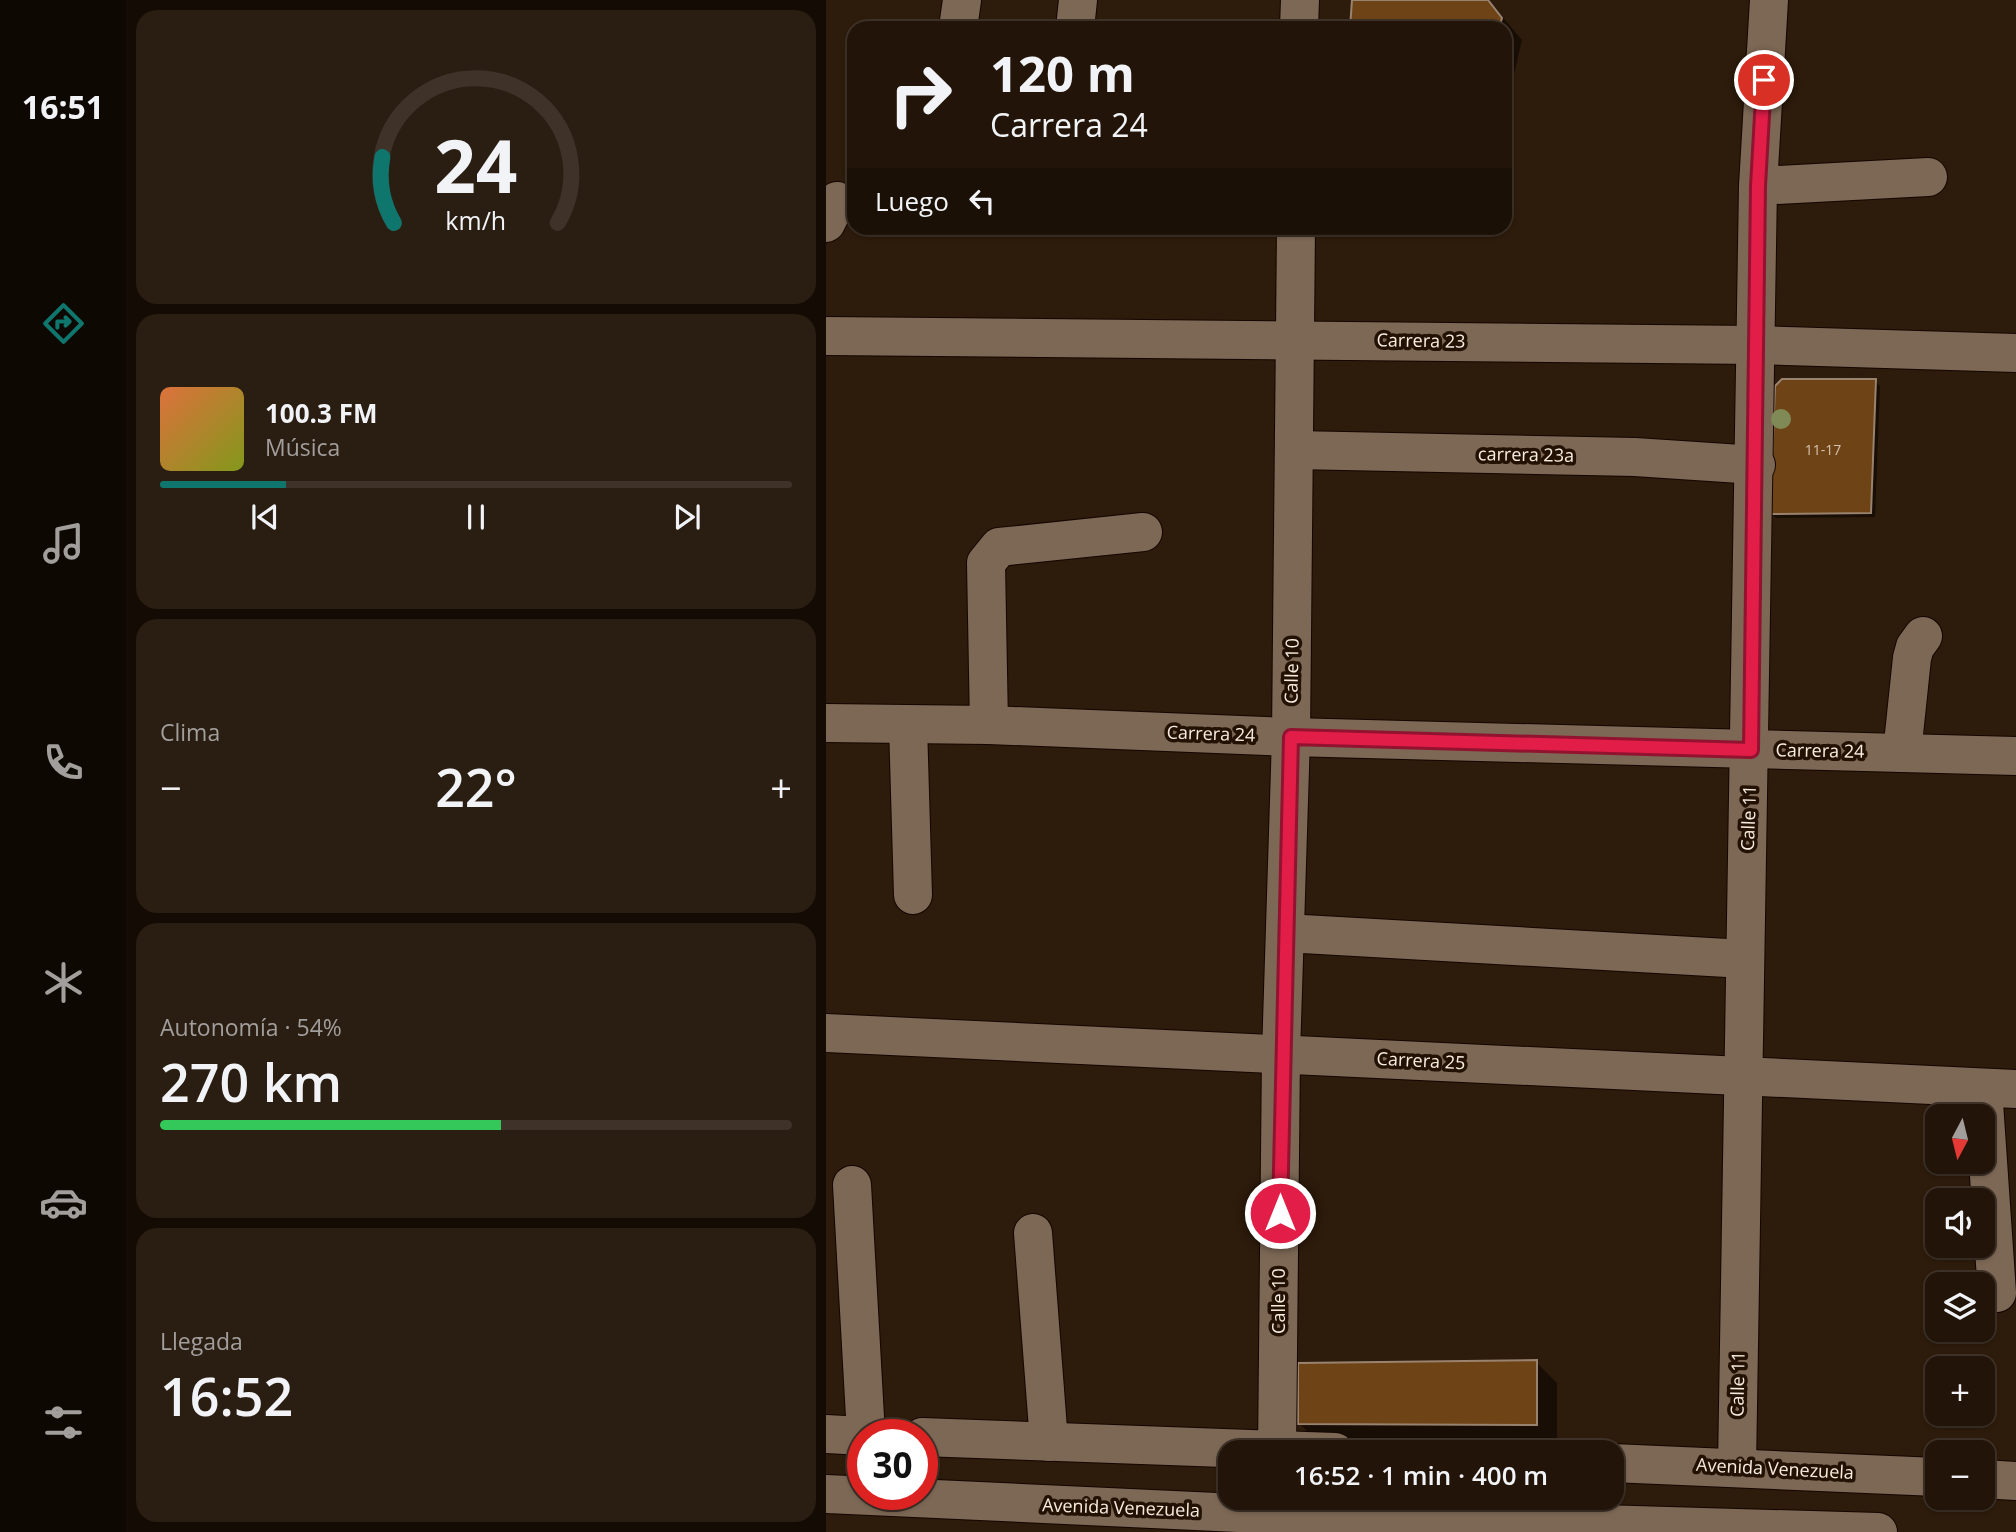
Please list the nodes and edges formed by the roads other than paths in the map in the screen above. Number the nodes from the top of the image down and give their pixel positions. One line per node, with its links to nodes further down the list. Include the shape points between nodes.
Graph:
1 (962, 0): 5 (street)
2 (1079, 0): 6 (street)
3 (1300, 0): 7 (street)
4 (1769, 0): 9 (street, Calle 11)
5 (959, 21)
6 (1076, 21)
7 (1300, 21)
8 (1928, 177): 9 (street)
9 (1758, 186): 13 (street, Calle 11)
10 (1296, 235): 12 (street, Calle 10)
11 (826, 336): 12 (street, Carrera 23)
12 (1294, 340): 13 (street, Carrera 23); 15 (street, Calle 10)
13 (1756, 345): 14 (street, Carrera 23); 16 (street, Calle 11)
14 (2016, 353)
15 (1295, 450): 16 (street, carrera 23a, via 1635,457); 22 (street, Calle 10)
16 (1756, 465): 23 (street, Calle 11)
17 (1143, 532): 21 (street, via 999,547 986,563)
18 (1923, 636): 24 (street, via 1912,658)
19 (826, 723): 20 (street, Carrera 24)
20 (908, 725): 21 (street, Carrera 24); 26 (street)
21 (989, 725): 22 (street, Carrera 24)
22 (1291, 737): 23 (street, Carrera 24); 27 (street, Calle 10)
23 (1751, 750): 24 (street, Carrera 24); 28 (street, Calle 11)
24 (1902, 753): 25 (street, Carrera 24)
25 (2016, 755)
26 (913, 894)
27 (1285, 933): 28 (street); 30 (street, Calle 10)
28 (1745, 959): 31 (street, Calle 11)
29 (826, 1033): 30 (street, Carrera 25)
30 (1281, 1054): 31 (street, Carrera 25); 40 (street, Calle 10)
31 (1742, 1076): 32 (street, Carrera 25); 44 (street, Calle 11)
32 (1999, 1088): 35 (street)
33 (852, 1185): 36 (street)
34 (1033, 1233): 41 (street)
35 (1997, 1293)
36 (863, 1419)
37 (826, 1434): 38 (street)
38 (847, 1435)
39 (938, 1438): 41 (street)
40 (1278, 1440)
41 (1049, 1441): 42 (street)
42 (1218, 1448)
43 (1624, 1463): 44 (street, Avenida Venezuela)
44 (1737, 1467): 45 (street, Avenida Venezuela)
45 (1925, 1476)
46 (1995, 1480): 47 (street)
47 (2016, 1481)
48 (826, 1494): 50 (street, Avenida Venezuela)
49 (1409, 1510): 50 (street)
50 (1427, 1519): 51 (street, Avenida Venezuela)
51 (1878, 1532)

